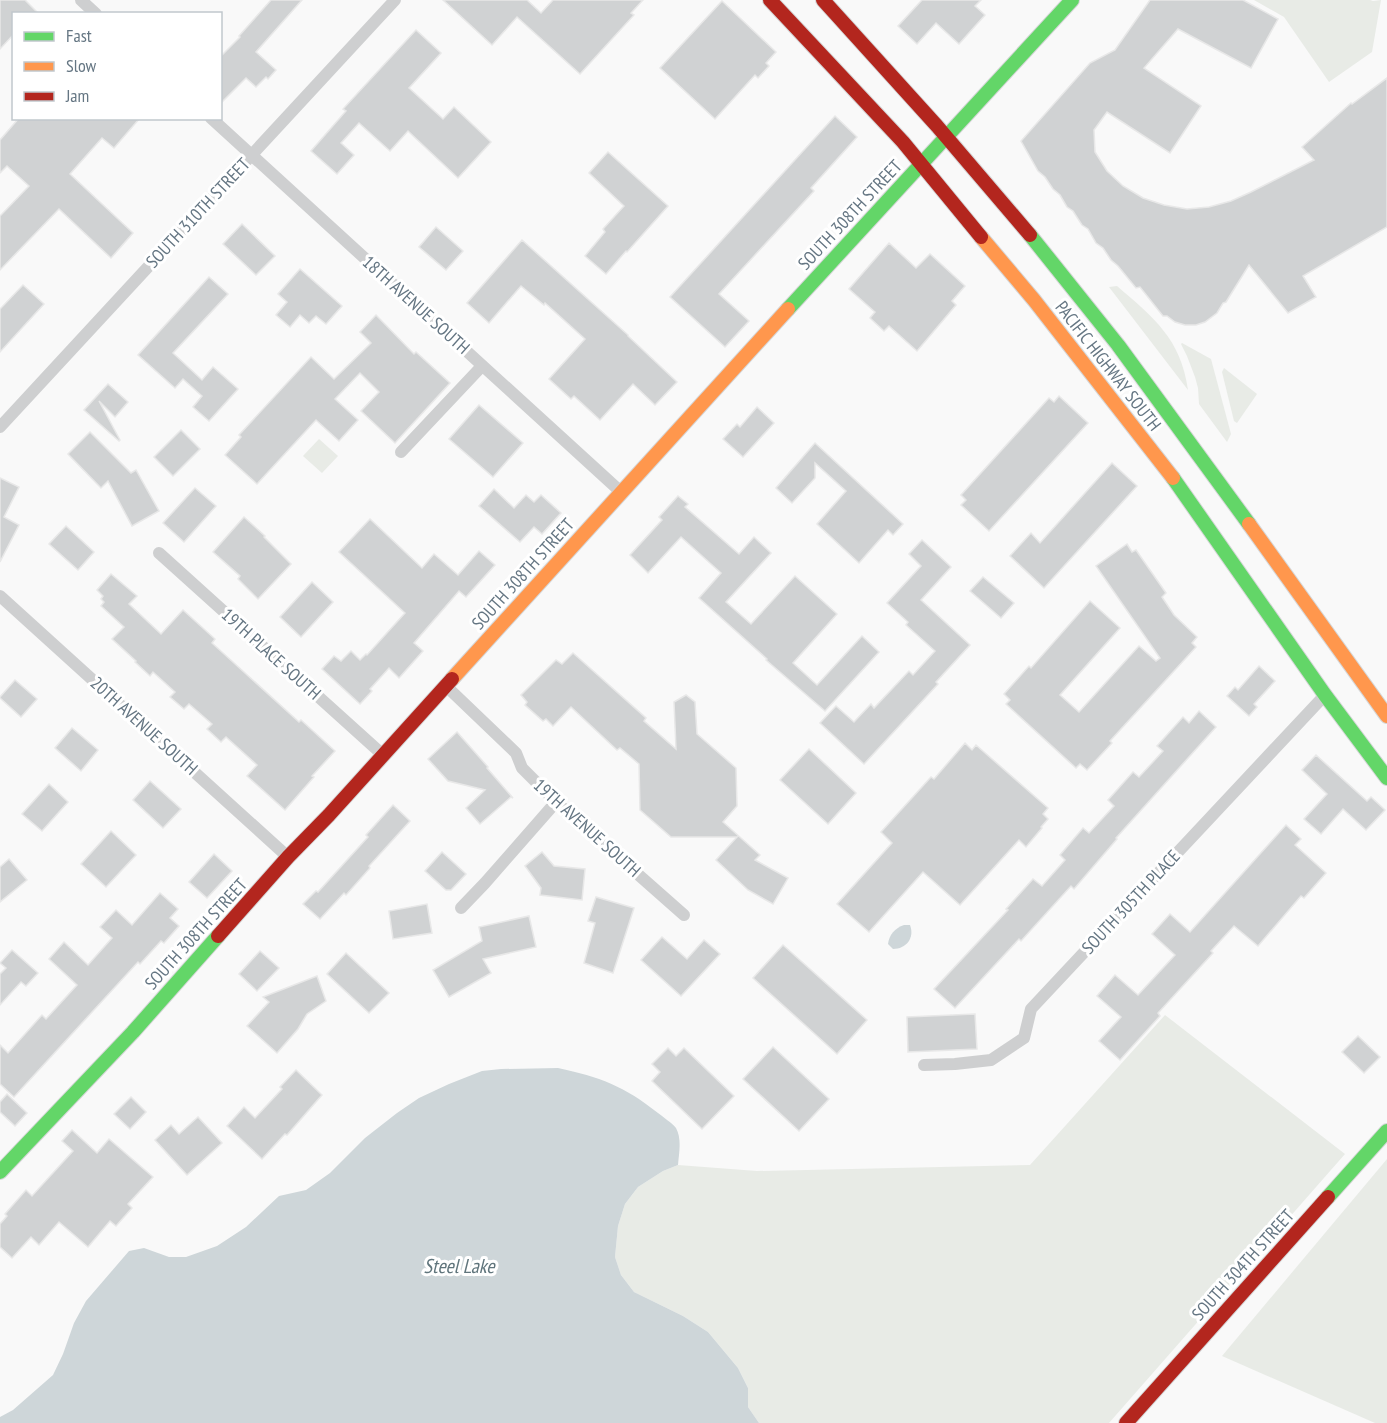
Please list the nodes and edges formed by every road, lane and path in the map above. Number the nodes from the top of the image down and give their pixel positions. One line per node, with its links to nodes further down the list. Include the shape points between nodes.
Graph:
1 (81, 0): 6 (street)
2 (395, 0): 9 (street, SOUTH 310TH STREET)
3 (770, 0): 10 (street, PACIFIC HIGHWAY SOUTH)
4 (823, 0): 8 (street, PACIFIC HIGHWAY SOUTH)
5 (1072, 0): 8 (street, SOUTH 308TH STREET)
6 (94, 12)
7 (213, 120): 9 (street, 18TH AVENUE SOUTH)
8 (947, 137): 10 (street, SOUTH 308TH STREET); 19 (street, PACIFIC HIGHWAY SOUTH, via 1117,343)
9 (251, 155): 11 (street, 18TH AVENUE SOUTH); 12 (street, SOUTH 310TH STREET)
10 (921, 165): 14 (street, SOUTH 308TH STREET); 18 (street, PACIFIC HIGHWAY SOUTH, via 1010,269 1175,481)
11 (482, 366): 13 (street); 14 (street, 18TH AVENUE SOUTH)
12 (0, 427)
13 (401, 452)
14 (621, 492): 17 (street, SOUTH 308TH STREET)
15 (159, 553): 20 (street, 19TH PLACE SOUTH)
16 (0, 596): 23 (street, 20TH AVENUE SOUTH)
17 (446, 686): 20 (street, SOUTH 308TH STREET); 22 (street, 19TH AVENUE SOUTH, via 516,753 522,768)
18 (1325, 694): 21 (street, PACIFIC HIGHWAY SOUTH); 26 (street, SOUTH 305TH PLACE, via 1031,1009 1024,1038 991,1060)
19 (1387, 716)
20 (383, 755): 23 (street, SOUTH 308TH STREET)
21 (1387, 778)
22 (556, 802): 24 (street); 25 (street, 19TH AVENUE SOUTH)
23 (288, 856): 28 (street, SOUTH 308TH STREET, via 133,1032)
24 (461, 908)
25 (684, 915)
26 (924, 1065)
27 (1387, 1131): 29 (street, SOUTH 304TH STREET)
28 (0, 1172)
29 (1126, 1423)

